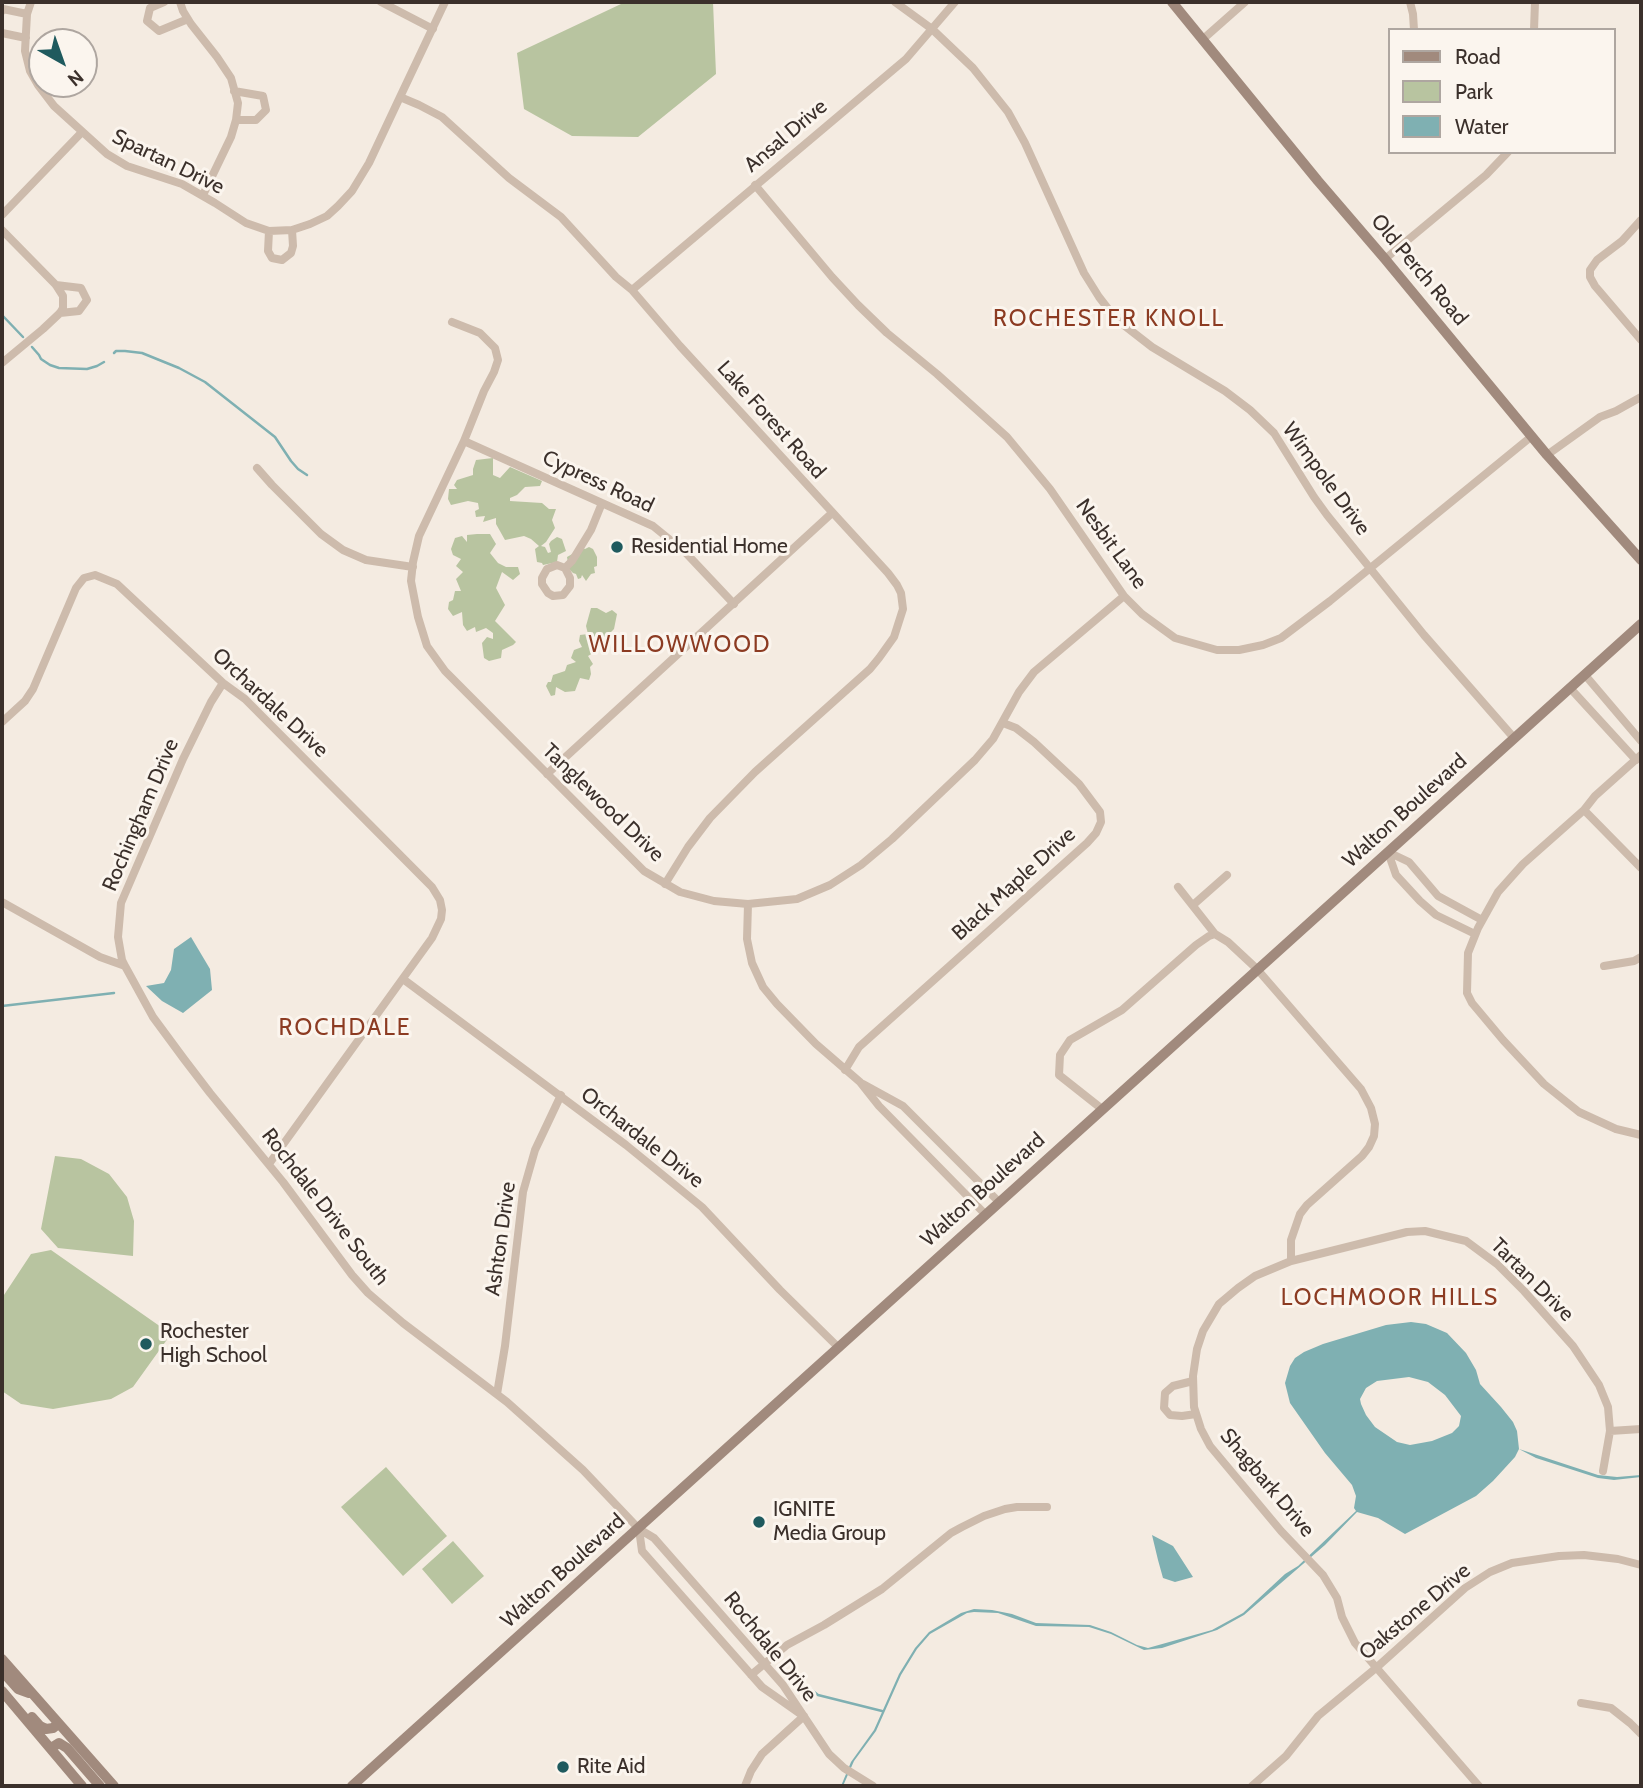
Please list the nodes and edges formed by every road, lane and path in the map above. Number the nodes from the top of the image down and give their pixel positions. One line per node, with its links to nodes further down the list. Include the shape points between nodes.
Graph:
1 (31, 2): 13 (street, Spartan Drive)
2 (164, 2): 14 (street, via 150,8 147,21 159,31)
3 (180, 2): 14 (street)
4 (382, 2): 17 (street)
5 (445, 2): 17 (street)
6 (895, 2): 18 (street, Wimpole Drive)
7 (955, 2): 18 (street, Ansal Drive)
8 (1172, 2): 21 (main road, Old Perch Road)
9 (1245, 2): 21 (street)
10 (1410, 2): 15 (street)
11 (1535, 2): 16 (street)
12 (2, 11): 13 (street)
13 (27, 14): 20 (street, Spartan Drive)
14 (188, 19): 22 (street, via 224,67)
15 (1414, 28)
16 (1534, 28)
17 (433, 29): 23 (street)
18 (932, 29): 27 (street, Ansal Drive, via 906,59); 51 (street, Wimpole Drive, via 973,68 1008,112 1084,272 1116,318 1152,347 1242,404 1274,433 1314,496)
19 (2, 33): 20 (street)
20 (26, 38): 25 (street, Spartan Drive, via 30,71 38,85)
21 (1202, 40): 34 (main road, Old Perch Road)
22 (234, 91): 24 (street); 24 (street, via 263,96 266,110 256,120)
23 (400, 97): 32 (street, Spartan Drive, via 352,191 327,216); 36 (street, Lake Forest Road, via 442,117 509,178 561,217)
24 (236, 120): 28 (street)
25 (82, 132): 28 (street, Spartan Drive, via 127,166); 29 (street)
26 (1506, 154): 34 (street)
27 (755, 185): 36 (street, Ansal Drive); 52 (street, Nesbit Lane, via 858,305 1007,437 1050,489)
28 (202, 195): 33 (street, Spartan Drive, via 246,223)
29 (2, 215)
30 (1641, 220): 39 (street, via 1597,260 1590,277)
31 (2, 230): 35 (street)
32 (292, 230): 33 (street, Spartan Drive); 33 (street, via 291,253 282,260 272,258 268,251)
33 (269, 231)
34 (1385, 259): 42 (main road, Old Perch Road)
35 (56, 285): 37 (street, via 63,296); 37 (street, via 81,288 86,300 79,311)
36 (632, 290): 47 (street, Lake Forest Road)
37 (60, 313): 40 (street)
38 (452, 322): 43 (street, Tanglewood Drive, via 480,334 495,348 498,360)
39 (1641, 340)
40 (2, 363)
41 (1641, 397): 44 (street, via 1600,417)
42 (1532, 436): 44 (main road, Old Perch Road); 51 (street, Nesbit Lane)
43 (464, 441): 46 (street, Cypress Road); 49 (street, Tanglewood Drive, via 419,536)
44 (1547, 454): 48 (main road, Old Perch Road)
45 (257, 468): 49 (street, via 321,534 343,550 366,560)
46 (602, 503): 50 (street, via 591,530); 53 (street, Cypress Road, via 653,526)
47 (832, 513): 53 (street); 68 (street, Lake Forest Road, via 897,585 903,609 894,637 870,669 710,818)
48 (1641, 560)
49 (413, 567): 63 (street, Tanglewood Drive, via 414,601 427,646 444,671)
50 (565, 568)
51 (1370, 568): 52 (street, Nesbit Lane, via 1281,638 1239,650 1217,650 1175,638); 60 (street, Wimpole Drive)
52 (1124, 597): 59 (street, Tanglewood Drive, via 1034,672)
53 (734, 604): 63 (street)
54 (1641, 624): 55 (main road, Walton Boulevard)
55 (1585, 675): 57 (main road, Walton Boulevard); 61 (street)
56 (223, 683): 58 (street, Orchardale Drive, via 117,584 96,575 84,578 76,588 33,689); 77 (street, Rochingham Drive, via 183,759 121,903 118,937); 79 (street, Orchardale Drive, via 253,707 440,900 441,919)
57 (1570, 688): 60 (main road, Walton Boulevard); 62 (street)
58 (2, 722)
59 (1003, 723): 71 (street, Tanglewood Drive, via 975,760 861,864 830,885 797,899); 80 (street, Black Maple Drive, via 1034,742 1079,784 1100,812 1096,833 859,1046)
60 (1514, 738): 65 (main road, Walton Boulevard)
61 (1641, 741)
62 (1639, 757): 64 (street)
63 (547, 775): 68 (street, Tanglewood Drive, via 644,871)
64 (1584, 810): 66 (street); 73 (street, via 1522,864 1498,892)
65 (1388, 852): 73 (street, via 1409,862 1438,896); 73 (street, via 1396,875 1436,915); 78 (main road, Walton Boulevard)
66 (1641, 868)
67 (1227, 874): 72 (street)
68 (665, 884): 71 (street, Tanglewood Drive, via 714,901)
69 (1178, 887): 72 (street)
70 (2, 902): 77 (street, via 100,957)
71 (748, 904): 80 (street, via 747,939 763,987)
72 (1194, 905): 74 (street)
73 (1478, 927): 84 (street, via 1468,953 1467,993 1472,1003 1544,1084 1579,1112)
74 (1215, 934): 78 (street); 83 (street, via 1196,945 1122,1010 1070,1040 1060,1055 1059,1075)
75 (1641, 957): 76 (street)
76 (1604, 965)
77 (125, 966): 85 (street, Rochdale Drive South, via 153,1017)
78 (1257, 969): 83 (main road, Walton Boulevard); 88 (street, via 1362,1089 1375,1124 1374,1136 1362,1156 1300,1214 1291,1240)
79 (403, 979): 82 (street, Orchardale Drive); 85 (street)
80 (845, 1070): 81 (street)
81 (860, 1082): 86 (street, via 903,1106); 87 (street)
82 (561, 1096): 89 (street, Orchardale Drive, via 702,1207); 91 (street, Ashton Drive, via 535,1150 523,1192)
83 (1102, 1109): 86 (main road, Walton Boulevard)
84 (1641, 1135)
85 (269, 1164): 91 (street, Rochdale Drive South, via 368,1293)
86 (999, 1202): 87 (main road, Walton Boulevard)
87 (985, 1214): 89 (main road, Walton Boulevard)
88 (1291, 1261): 90 (street, Shagbark Drive, via 1255,1276 1219,1304 1203,1331); 94 (street, Tartan Drive, via 1407,1232 1424,1231 1466,1241 1497,1264 1573,1346 1604,1396)
89 (839, 1348): 97 (main road, Walton Boulevard)
90 (1193, 1381): 92 (street, Shagbark Drive); 92 (street, via 1166,1392 1164,1408 1170,1415)
91 (497, 1394): 97 (street, Rochdale Drive South, via 583,1470)
92 (1196, 1414): 101 (street, Shagbark Drive, via 1210,1446 1323,1575 1355,1643)
93 (1641, 1429): 94 (street)
94 (1610, 1432): 95 (street, Tartan Drive)
95 (1603, 1471)
96 (1047, 1507): 100 (street, via 1005,1509 951,1533 882,1589 787,1645)
97 (639, 1529): 100 (street, Rochdale Drive, via 654,1538); 103 (street, via 642,1551); 115 (main road, Walton Boulevard)
98 (1641, 1565): 101 (street, Oakstone Drive, via 1584,1555 1512,1563 1465,1588)
99 (2, 1659): 106 (main road)
100 (764, 1664): 103 (street); 108 (street, Rochdale Drive)
101 (1376, 1668): 118 (street, Oakstone Drive, via 1318,1716 1286,1756); 119 (street, Shagbark Drive)
102 (2, 1671): 106 (main road, via 18,1689)
103 (751, 1675): 108 (street)
104 (2, 1685): 109 (main road, via 40,1726 46,1729)
105 (2, 1691): 111 (main road)
106 (32, 1693): 109 (main road)
107 (1581, 1703): 110 (street, via 1611,1708)
108 (804, 1716): 116 (street, via 762,1754); 117 (street, Rochdale Drive, via 825,1749)
109 (58, 1724): 114 (main road)
110 (1641, 1734)
111 (51, 1748): 112 (main road); 113 (main road, via 58,1743 67,1748)
112 (82, 1786)
113 (100, 1786)
114 (114, 1786)
115 (352, 1786)
116 (745, 1786)
117 (873, 1786)
118 (1252, 1786)
119 (1479, 1786)

